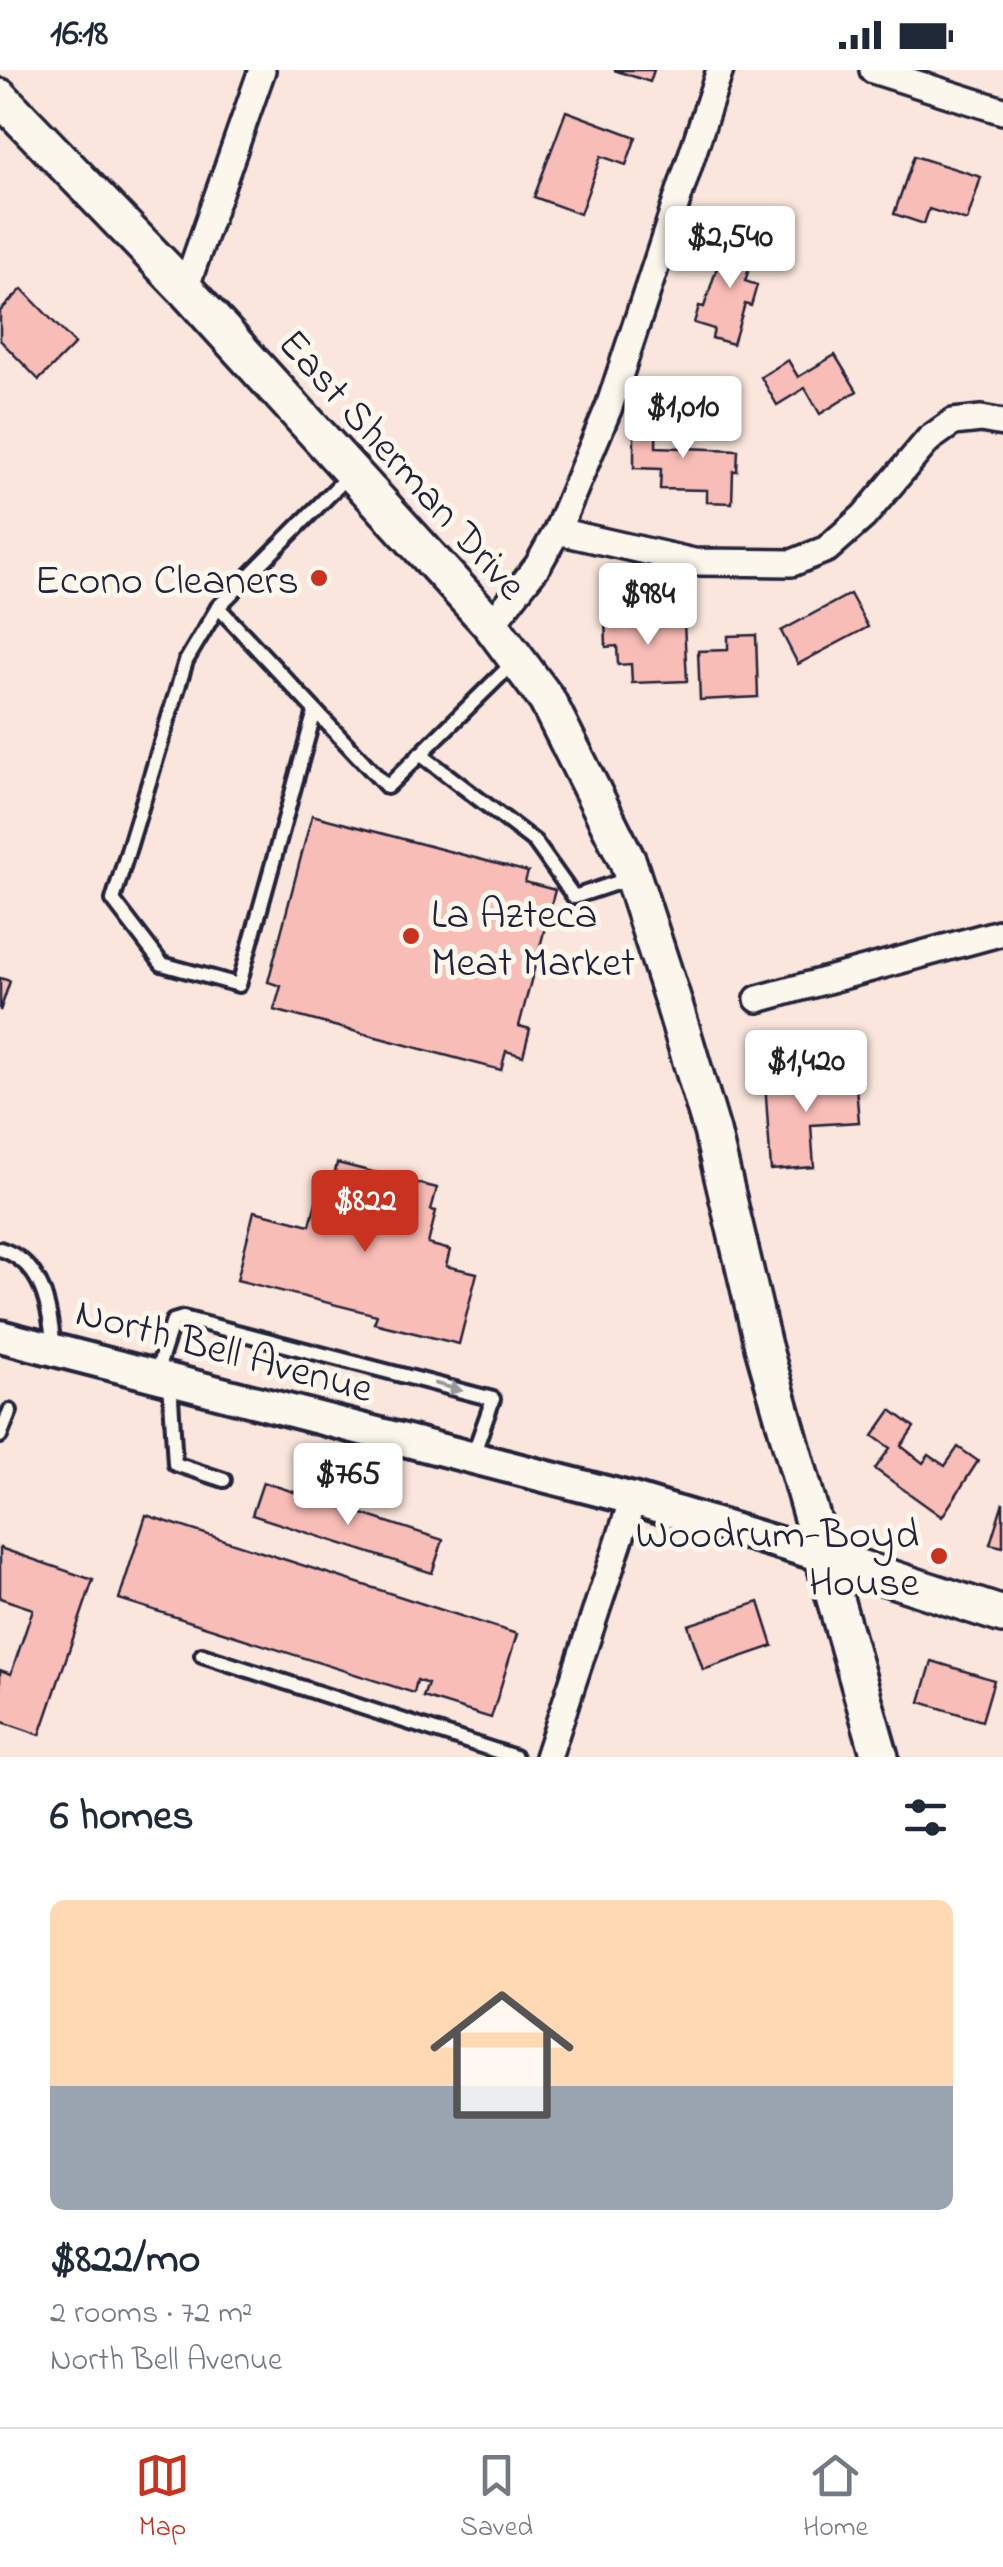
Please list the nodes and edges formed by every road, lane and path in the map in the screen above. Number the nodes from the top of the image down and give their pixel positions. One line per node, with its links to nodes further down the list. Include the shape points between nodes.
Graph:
1 (262, 70): 6 (street)
2 (720, 70): 9 (street, via 609,407)
3 (873, 70): 5 (street)
4 (0, 97): 6 (main road, East Sherman Drive)
5 (1003, 110)
6 (186, 289): 8 (main road, East Sherman Drive)
7 (1003, 423): 9 (street, via 952,422 930,438 864,516 827,548 792,563 694,562)
8 (352, 472): 10 (lane); 11 (main road, East Sherman Drive)
9 (557, 532): 11 (street)
10 (218, 607): 13 (lane); 13 (lane, via 186,661 113,900 162,964 238,984)
11 (491, 625): 12 (main road, East Sherman Drive)
12 (517, 660): 14 (lane); 15 (main road, East Sherman Drive, via 547,700)
13 (315, 710): 14 (lane, via 387,787)
14 (420, 754): 15 (lane, via 535,842 574,897)
15 (633, 877): 27 (main road, East Sherman Drive, via 712,1131)
16 (1003, 932): 17 (street)
17 (758, 999)
18 (0, 1249): 20 (lane, via 18,1254 37,1277 48,1298)
19 (0, 1336): 20 (street, North Bell Avenue)
20 (54, 1350): 21 (street, North Bell Avenue)
21 (163, 1379): 24 (street, North Bell Avenue); 24 (lane, one-way to 24, via 173,1321 184,1318 493,1399); 25 (lane, via 175,1464)
22 (10, 1411): 23 (lane)
23 (0, 1436)
24 (472, 1458): 26 (street, North Bell Avenue)
25 (224, 1480)
26 (632, 1499): 27 (street, North Bell Avenue); 31 (street)
27 (822, 1556): 28 (main road, North Bell Avenue); 32 (main road, East Sherman Drive)
28 (1003, 1615)
29 (202, 1654): 30 (lane)
30 (514, 1757)
31 (548, 1757)
32 (880, 1757)

